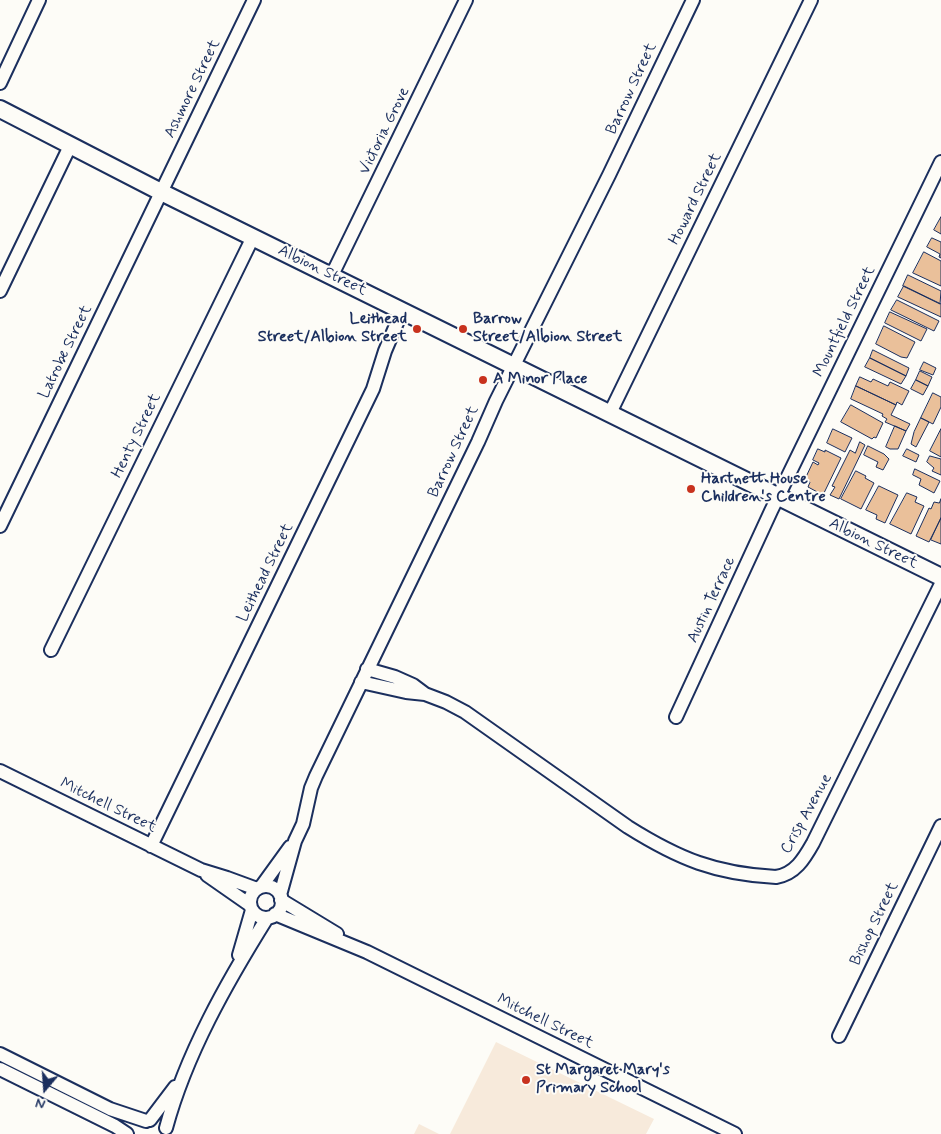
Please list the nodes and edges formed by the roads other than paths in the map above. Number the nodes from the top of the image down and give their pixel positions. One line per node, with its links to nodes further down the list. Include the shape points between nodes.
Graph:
1 (40, 0): 6 (street)
2 (254, 0): 10 (street, Ashmore Street)
3 (466, 0): 12 (street, Victoria Grove)
4 (693, 0): 15 (street, Barrow Street)
5 (812, 0): 16 (street, Howard Street)
6 (0, 83)
7 (0, 109): 8 (street, Albion Street)
8 (70, 146): 10 (street, Albion Street); 13 (street)
9 (941, 162): 17 (street, Mountfield Street)
10 (161, 192): 11 (street, Albion Street); 18 (street, Latrobe Street)
11 (252, 237): 12 (street, Albion Street); 21 (street, Henty Street)
12 (332, 276): 14 (street, Albion Street)
13 (0, 290)
14 (402, 311): 15 (street, Albion Street); 29 (street, Leithead Street, via 373,389)
15 (510, 373): 16 (street, Albion Street); 22 (street, Barrow Street)
16 (610, 413): 17 (street, Albion Street)
17 (779, 497): 19 (street, Albion Street); 25 (street, Austin Terrace)
18 (0, 526)
19 (941, 577)
20 (941, 584): 24 (street, Crisp Avenue, via 813,843 800,864 784,876 726,872 674,854 628,827 483,724 446,702)
21 (51, 650)
22 (366, 669): 23 (street, Barrow Street); 24 (street, Crisp Avenue, via 395,677)
23 (361, 682): 24 (street, Crisp Avenue); 28 (street, Barrow Street, via 311,788 303,824)
24 (425, 694)
25 (676, 717)
26 (0, 771): 29 (street, Mitchell Street)
27 (941, 826): 37 (street, Bishop Street)
28 (295, 841): 31 (street, Barrow Street); 32 (street, Barrow Street)
29 (151, 846): 30 (street, Mitchell Street)
30 (202, 870): 31 (street, Mitchell Street); 33 (street, Mitchell Street)
31 (259, 888): 32 (street, via 270,887); 33 (street, via 251,896)
32 (280, 897): 34 (street, via 280,908); 35 (street, Mitchell Street)
33 (251, 908): 34 (street, via 258,916); 36 (street)
34 (271, 916): 35 (street, Mitchell Street); 36 (street)
35 (367, 952): 45 (street, Mitchell Street)
36 (236, 968): 40 (street)
37 (839, 1036)
38 (0, 1054): 41 (street, via 110,1109)
39 (0, 1069): 43 (street)
40 (180, 1081): 41 (street); 42 (street)
41 (148, 1120): 42 (street, via 159,1122); 44 (street, via 138,1126)
42 (167, 1131)
43 (127, 1134)
44 (134, 1134)
45 (735, 1134)

